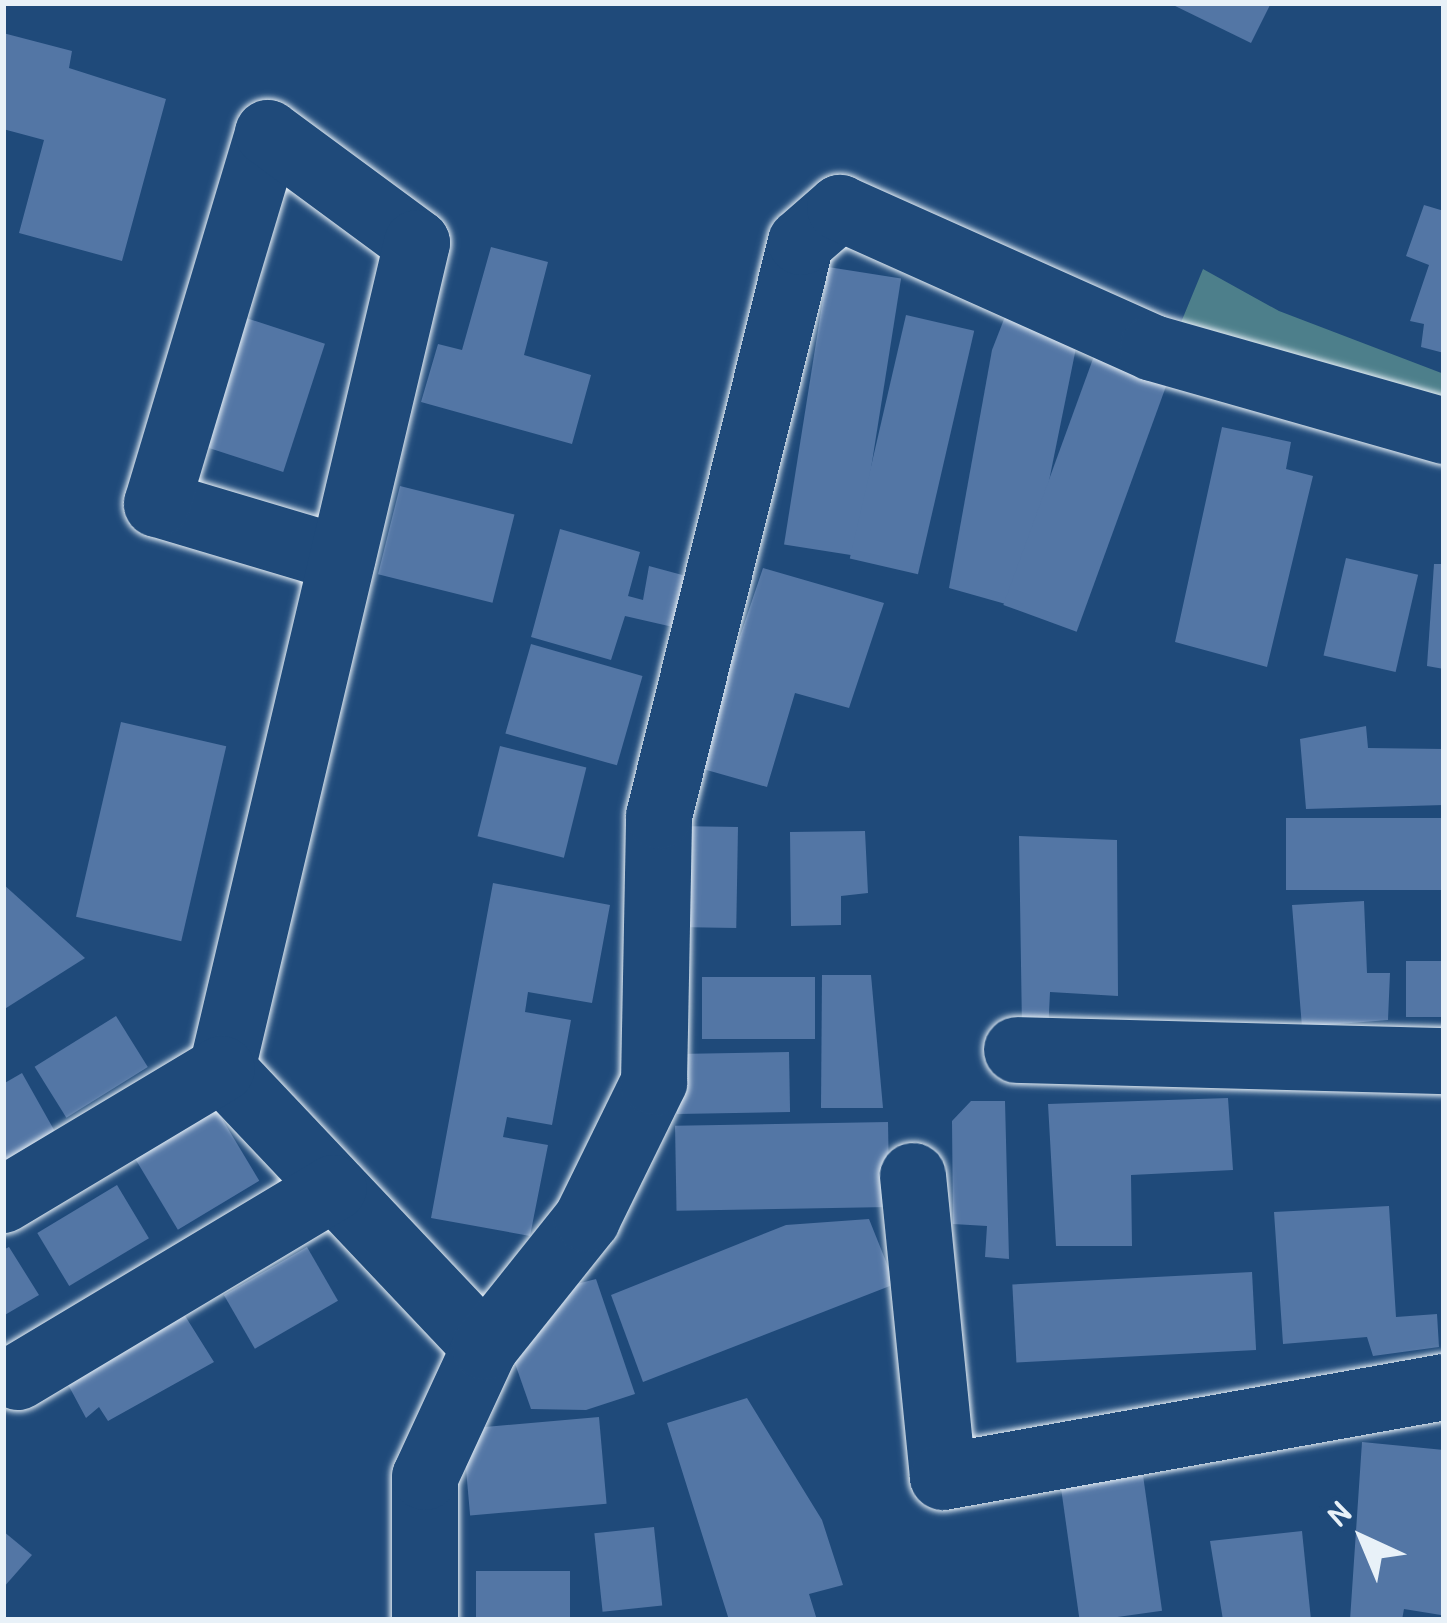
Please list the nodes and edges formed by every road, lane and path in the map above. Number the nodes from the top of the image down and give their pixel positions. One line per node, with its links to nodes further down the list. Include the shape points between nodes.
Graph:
1 (1444, 431): 9 (street, via 1153,348 840,208 801,242 659,816 654,1082 587,1219)
2 (342, 559): 2 (street, via 157,504 268,134 417,244); 5 (street)
3 (1017, 1050): 4 (street)
4 (1444, 1061)
5 (222, 1069): 7 (street); 8 (street)
6 (913, 1176): 11 (street, via 943,1478)
7 (334, 1188): 9 (street); 10 (street)
8 (3, 1200)
9 (485, 1347): 12 (street, via 424,1478)
10 (18, 1377)
11 (1444, 1388)
12 (425, 1620)

